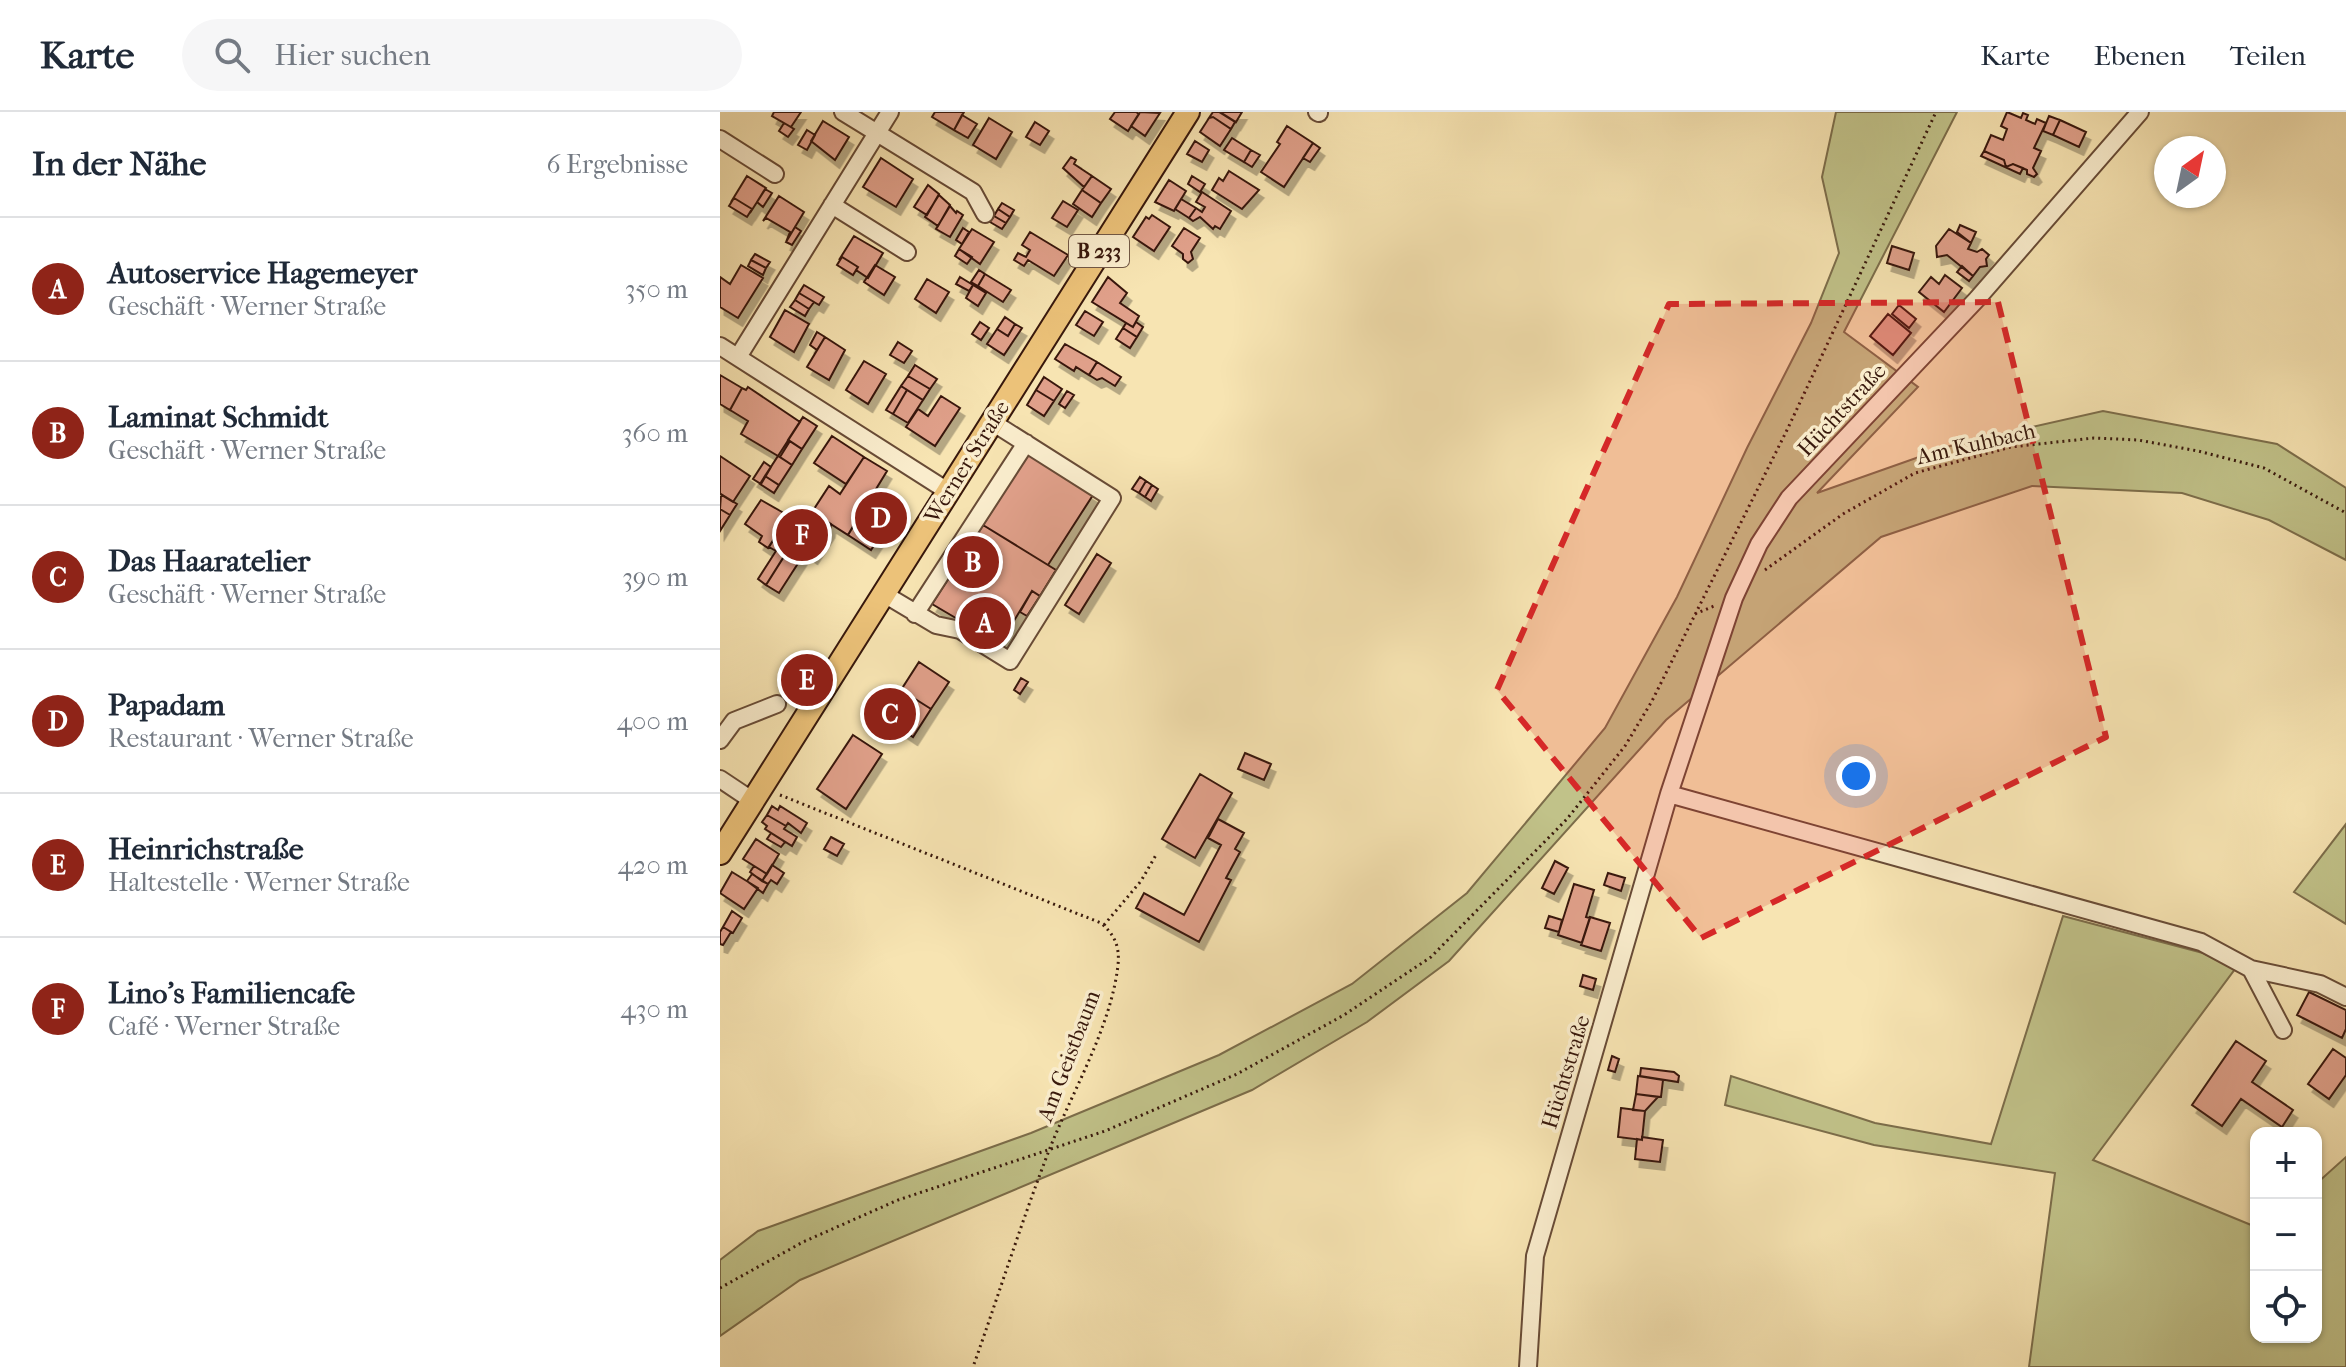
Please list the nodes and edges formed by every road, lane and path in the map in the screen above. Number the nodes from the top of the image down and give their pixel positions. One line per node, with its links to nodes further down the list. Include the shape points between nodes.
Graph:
1 (843, 112): 6 (street)
2 (890, 112): 6 (street)
3 (1188, 112): 14 (main road, Werner Straße / B 233)
4 (1936, 112): 32 (path, via 1652,701 1625,746 1567,819 1431,957 1344,1015 1237,1074 1105,1131)
5 (2140, 112): 25 (street, Hüchtstraße, via 1774,519 1734,598)
6 (877, 133): 9 (street); 10 (street, via 973,192)
7 (720, 139): 8 (street)
8 (775, 174)
9 (832, 205): 11 (street); 13 (street)
10 (985, 214)
11 (907, 252)
12 (720, 346): 13 (street)
13 (738, 357): 16 (street)
14 (992, 422): 15 (street); 16 (main road, Werner Straße / B 233)
15 (1026, 443): 20 (street); 20 (street, via 1112,498 1010,661 960,630)
16 (949, 492): 19 (main road, Werner Straße / B 233)
17 (2346, 513): 18 (path, Am Kuhbach, via 2264,468 2138,440 2094,438 2011,447 1915,473 1843,514)
18 (1764, 571)
19 (884, 594): 20 (street); 24 (main road, Werner Straße / B 233)
20 (915, 614)
21 (777, 704): 22 (street, via 734,721)
22 (720, 740)
23 (720, 779): 24 (street)
24 (757, 794): 26 (main road, Werner Straße / B 233); 28 (path)
25 (1669, 794): 29 (street, via 2201,942); 35 (street, Hüchtstraße, via 1535,1256)
26 (720, 853)
27 (1156, 855): 28 (path)
28 (1104, 925): 32 (path, Am Geistbaum, via 1117,942 1119,963 1112,994)
29 (2251, 969): 30 (street, via 2320,984); 31 (street)
30 (2346, 997)
31 (2283, 1030)
32 (1051, 1147): 33 (path, via 848,1221); 34 (path, Am Geistbaum)
33 (720, 1288)
34 (973, 1367)
35 (1528, 1367)

